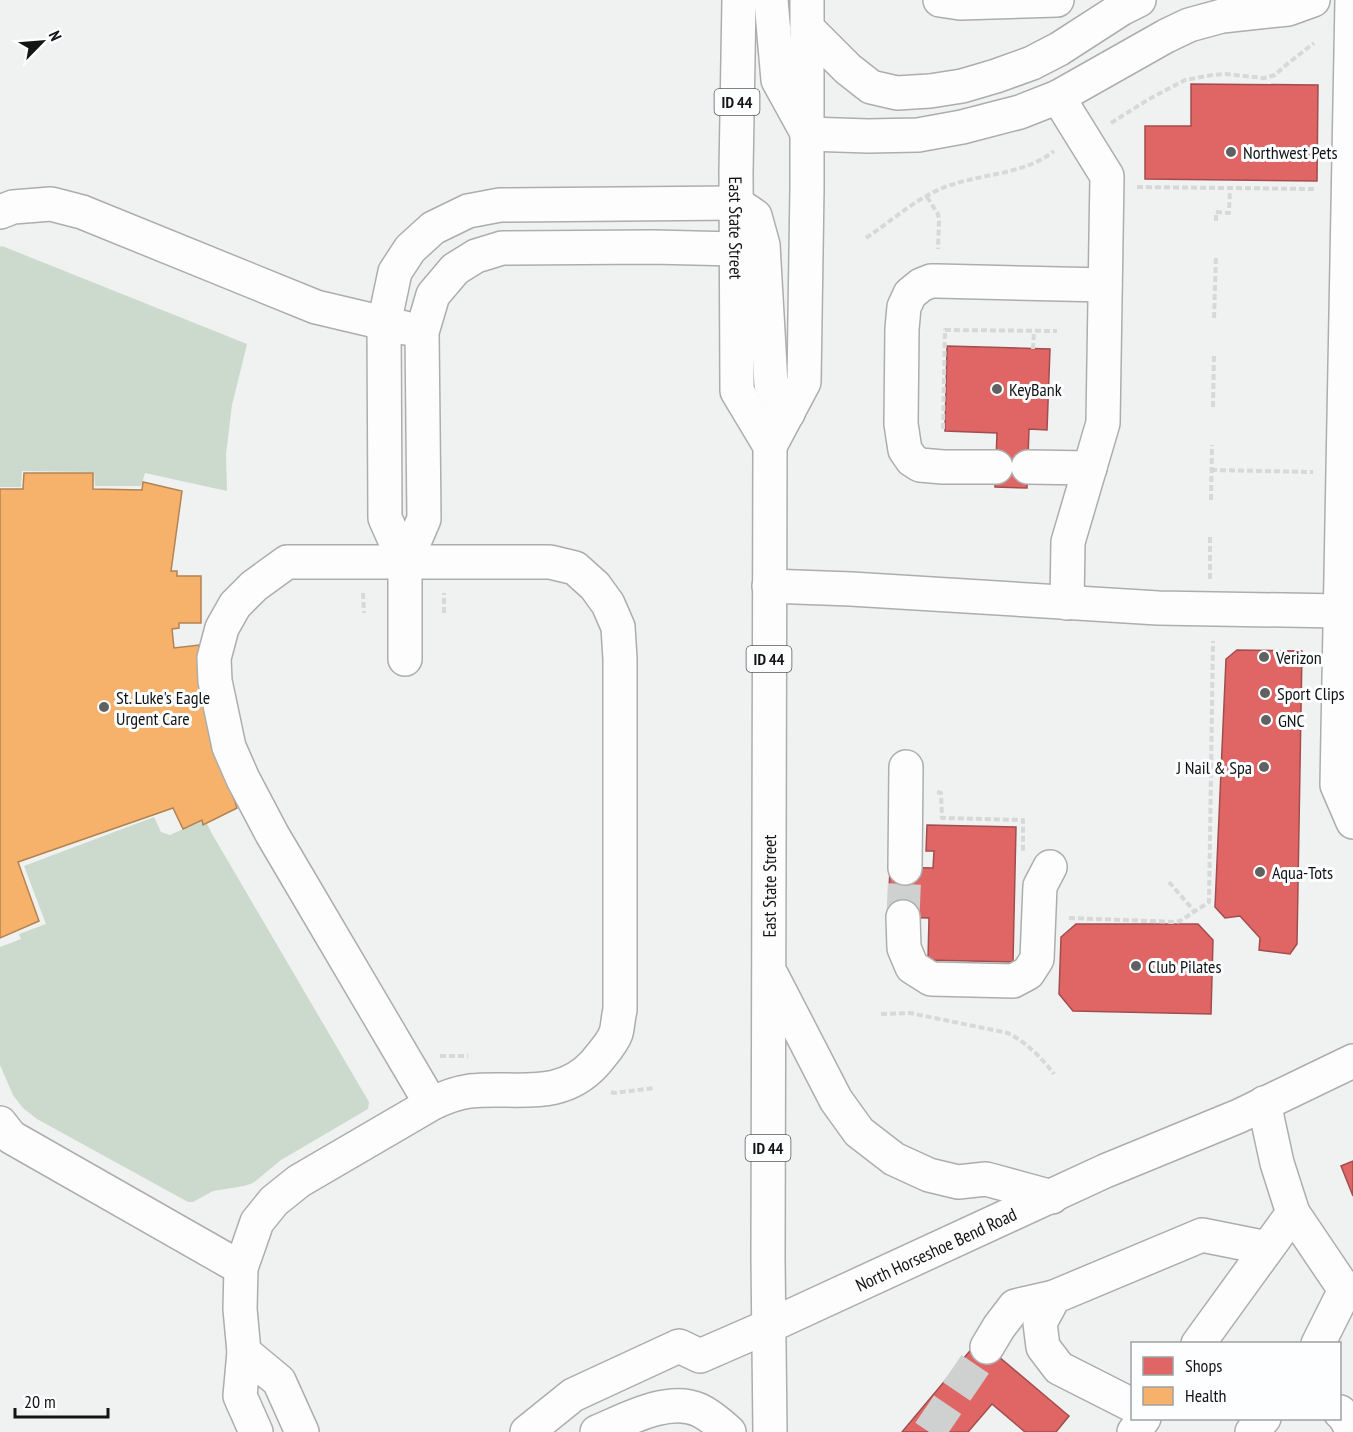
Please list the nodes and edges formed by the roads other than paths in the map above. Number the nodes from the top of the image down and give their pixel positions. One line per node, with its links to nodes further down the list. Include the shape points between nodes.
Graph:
1 (739, 0): 12 (main road, East State Street / ID 44)
2 (771, 0): 11 (main road, via 778,80)
3 (940, 0): 4 (main road)
4 (1057, 0)
5 (1313, 0): 9 (main road, via 1288,9 1222,16 1189,25)
6 (1352, 0): 26 (main road)
7 (1126, 3): 8 (main road, via 1032,63 962,86 897,93 870,87 848,69); 9 (main road)
8 (807, 14): 11 (main road, East State Street)
9 (1143, 49): 10 (main road)
10 (1058, 97): 11 (main road, via 1020,112 918,135); 15 (main road, via 1107,176)
11 (808, 134): 18 (main road, East State Street, via 804,382)
12 (736, 203): 14 (main road, East State Street / ID 44); 16 (main road, via 500,205 468,211 433,228 410,249 395,272); 18 (main road, via 755,216 763,245 771,384)
13 (0, 212): 16 (main road, via 51,204 82,212 316,307)
14 (736, 249): 17 (main road, via 502,248 455,268 433,295); 19 (main road, East State Street / ID 44, via 737,391)
15 (1105, 285): 20 (main road, via 942,266 931,281 910,294 902,329 901,424 905,450 920,465); 22 (main road, via 1103,423)
16 (384, 324): 17 (main road); 23 (main road, via 385,518)
17 (422, 332): 23 (main road, via 424,519)
18 (788, 413): 19 (main road, East State Street)
19 (770, 446): 24 (main road, East State Street / ID 44)
20 (996, 467)
21 (1028, 467): 22 (main road)
22 (1090, 468): 25 (main road, via 1068,542)
23 (405, 563): 27 (main road); 37 (main road, via 287,562 235,605 222,628 214,658 215,681 229,747 243,779); 37 (main road, via 550,562 575,568 608,604 618,627 620,659 620,1010 616,1034 588,1070 571,1082 547,1089 470,1091)
24 (769, 586): 25 (main road); 34 (main road, East State Street / ID 44)
25 (1067, 603): 26 (main road)
26 (1340, 611): 28 (main road)
27 (405, 659)
28 (1345, 756): 30 (main road, via 1337,785)
29 (906, 767): 32 (main road)
30 (1353, 822)
31 (1036, 860): 33 (main road, via 1040,886 1037,959 1029,974 1013,981 931,980 912,967 904,948)
32 (905, 868)
33 (903, 917)
34 (768, 969): 39 (main road, via 836,1100 859,1132 894,1159 929,1175 958,1182 986,1179); 44 (main road, East State Street / ID 44)
35 (1353, 1061): 36 (main road, North Horseshoe Bend Road)
36 (1264, 1103): 39 (main road, North Horseshoe Bend Road); 40 (main road)
37 (431, 1104): 42 (main road, via 299,1181 274,1201 256,1222)
38 (0, 1123): 42 (main road, via 12,1137)
39 (1052, 1197): 44 (main road, North Horseshoe Bend Road)
40 (1293, 1213): 41 (main road); 46 (main road, via 1345,1290)
41 (1267, 1248): 43 (main road, via 1202,1235); 45 (main road)
42 (241, 1268): 48 (main road)
43 (1054, 1297): 47 (main road, via 1015,1306); 49 (main road, via 1040,1323 1043,1347 1059,1368)
44 (769, 1326): 55 (main road, North Horseshoe Bend Road, via 700,1356 680,1346 573,1395); 58 (main road, ID 44)
45 (1199, 1342)
46 (1319, 1342)
47 (987, 1347)
48 (244, 1353): 53 (main road, via 240,1396); 54 (main road, via 279,1381)
49 (1131, 1404)
50 (1341, 1413): 61 (main road)
51 (1143, 1420): 59 (main road)
52 (1263, 1420): 60 (main road)
53 (256, 1432)
54 (302, 1432)
55 (527, 1432)
56 (597, 1432): 57 (main road, via 650,1410 676,1405 698,1409)
57 (729, 1432)
58 (770, 1432)
59 (1134, 1432)
60 (1252, 1432)
61 (1353, 1432)

